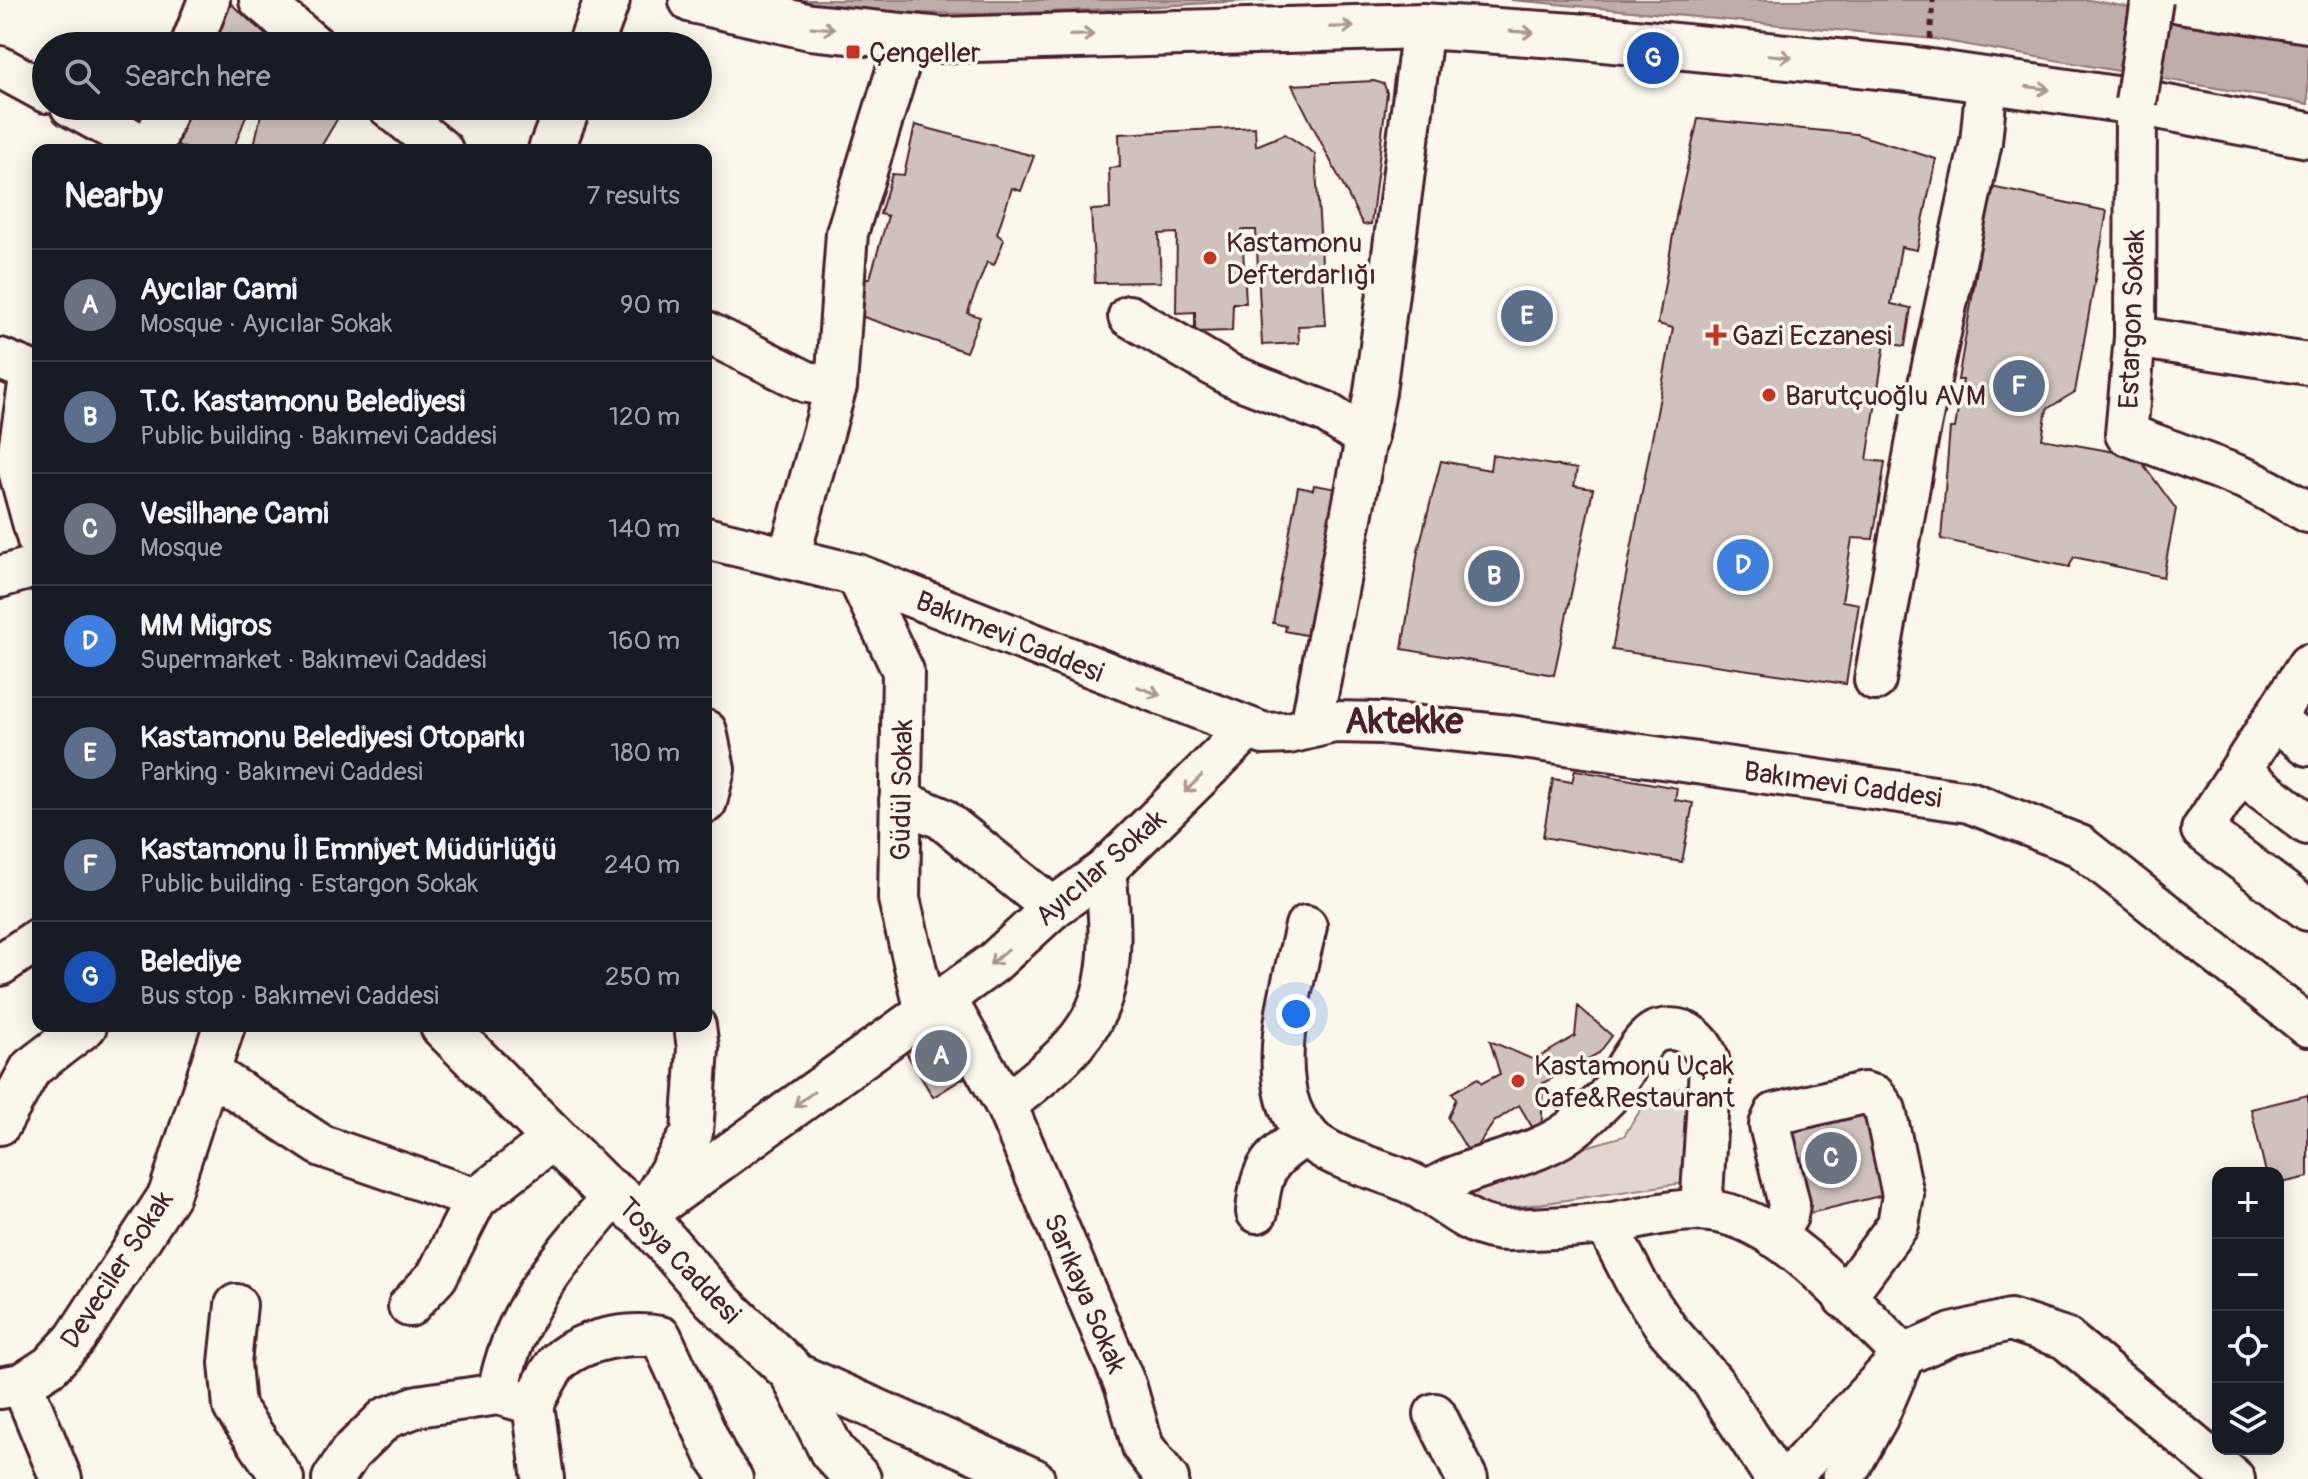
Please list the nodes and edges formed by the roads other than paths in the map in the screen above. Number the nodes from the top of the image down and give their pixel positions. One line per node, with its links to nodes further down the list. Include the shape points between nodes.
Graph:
1 (209, 0): 9 (street)
2 (260, 0): 10 (street)
3 (607, 0): 11 (main road)
4 (692, 0): 12 (main road, one-way to 12, via 810,27)
5 (2152, 0): 16 (street, Estargon Sokak, bridge)
6 (2180, 0): 7 (main road)
7 (2308, 20)
8 (1434, 26): 12 (main road, one-way to 8); 14 (main road, one-way to 14, via 1909,69); 32 (street); 43 (street, via 1368,539)
9 (196, 32)
10 (298, 32)
11 (595, 32)
12 (907, 38): 31 (street, via 847,233)
13 (0, 67): 15 (street)
14 (1987, 81): 16 (main road, one-way to 16); 41 (street, via 1981,142 1917,440)
15 (32, 84)
16 (2136, 102): 21 (main road); 28 (street, Estargon Sokak)
17 (97, 120): 22 (street)
18 (163, 120): 23 (street)
19 (405, 120): 24 (street)
20 (563, 120): 25 (main road)
21 (2308, 135)
22 (141, 144)
23 (154, 144)
24 (435, 144)
25 (553, 144)
26 (1129, 316): 32 (street, via 1230,375 1325,412)
27 (712, 335): 31 (street, via 807,382)
28 (2135, 337): 29 (street); 33 (street, Estargon Sokak, via 2126,434 2249,480)
29 (2308, 364)
30 (16, 368): 34 (street, via 17,463)
31 (836, 386): 36 (street)
32 (1367, 439): 43 (street)
33 (2308, 512)
34 (32, 518)
35 (712, 539): 36 (street, Bakımevi Caddesi)
36 (789, 557): 38 (street, Bakımevi Caddesi)
37 (32, 568): 39 (street)
38 (857, 575): 44 (street, Bakımevi Caddesi, one-way to 44); 47 (street, Güdül Sokak, via 903,671)
39 (0, 577)
40 (2308, 665): 42 (street)
41 (1875, 680)
42 (2274, 719): 45 (street); 46 (street)
43 (1322, 724): 44 (street, Bakımevi Caddesi, via 1264,734); 56 (street, Bakımevi Caddesi, via 1381,723 1509,736 1969,802 2080,846)
44 (1248, 729): 49 (street, Ayıcılar Sokak, one-way to 49)
45 (2308, 745)
46 (2240, 772): 48 (street); 51 (street, via 2202,830)
47 (900, 801): 50 (street, via 941,818); 55 (street, Güdül Sokak, via 899,899)
48 (2308, 824)
49 (1105, 870): 50 (street, Ayıcılar Sokak); 62 (street, via 1110,937 1096,1011 1066,1054)
50 (1053, 908): 55 (street, Ayıcılar Sokak, one-way to 55, via 993,963)
51 (2308, 910)
52 (1306, 926): 64 (street, via 1284,1028 1282,1067 1296,1123)
53 (32, 943): 54 (street)
54 (0, 965)
55 (936, 1005): 62 (street); 68 (street, Ayıcılar Sokak, one-way to 68)
56 (2308, 1026)
57 (78, 1032): 63 (street, via 31,1068)
58 (222, 1032): 61 (street, Deveciler Sokak)
59 (449, 1032): 65 (main road, Tosya Caddesi)
60 (696, 1032): 68 (street, via 692,1133)
61 (209, 1072): 67 (street, via 322,1146); 78 (street, Deveciler Sokak, via 169,1195 75,1339 50,1366)
62 (1006, 1105): 88 (street, Sarıkaya Sokak, via 1126,1387 1143,1447)
63 (0, 1124)
64 (1307, 1134): 66 (street, via 1339,1156); 70 (street, via 1272,1157 1260,1182)
65 (554, 1138): 67 (street); 68 (main road, Tosya Caddesi, via 600,1184)
66 (1427, 1193): 69 (street, via 1484,1165 1561,1138 1608,1095 1649,1034 1668,1029 1696,1038 1710,1068); 71 (street, via 1480,1228)
67 (476, 1199): 75 (street, via 437,1276)
68 (630, 1205): 77 (main road, Tosya Caddesi, via 714,1298); 79 (street, via 553,1268 519,1323 505,1354)
69 (1701, 1210): 71 (street); 72 (street, via 1729,1214)
70 (1257, 1212)
71 (1606, 1224): 90 (street, via 1645,1297 1713,1382)
72 (1773, 1236): 73 (street); 73 (street, via 1789,1204 1770,1125 1775,1114 1864,1093 1880,1099 1903,1195 1898,1225)
73 (1844, 1298): 76 (street)
74 (236, 1305): 82 (street, via 230,1363 234,1407)
75 (409, 1306)
76 (1904, 1355): 91 (street); 92 (street); 93 (street, via 1952,1334 2010,1320 2065,1338)
77 (792, 1372): 86 (main road, Tosya Caddesi, via 832,1451); 87 (street)
78 (11, 1386): 81 (street)
79 (515, 1399): 83 (street, via 418,1406 386,1418 350,1453); 84 (street); 85 (street, via 576,1348 615,1338 661,1337)
80 (1435, 1414): 89 (street)
81 (61, 1479)
82 (283, 1479)
83 (333, 1479)
84 (543, 1479)
85 (730, 1479)
86 (858, 1479)
87 (1034, 1479)
88 (1168, 1479)
89 (1467, 1479)
90 (1776, 1479)
91 (1788, 1479)
92 (1843, 1479)
93 (2234, 1479)

